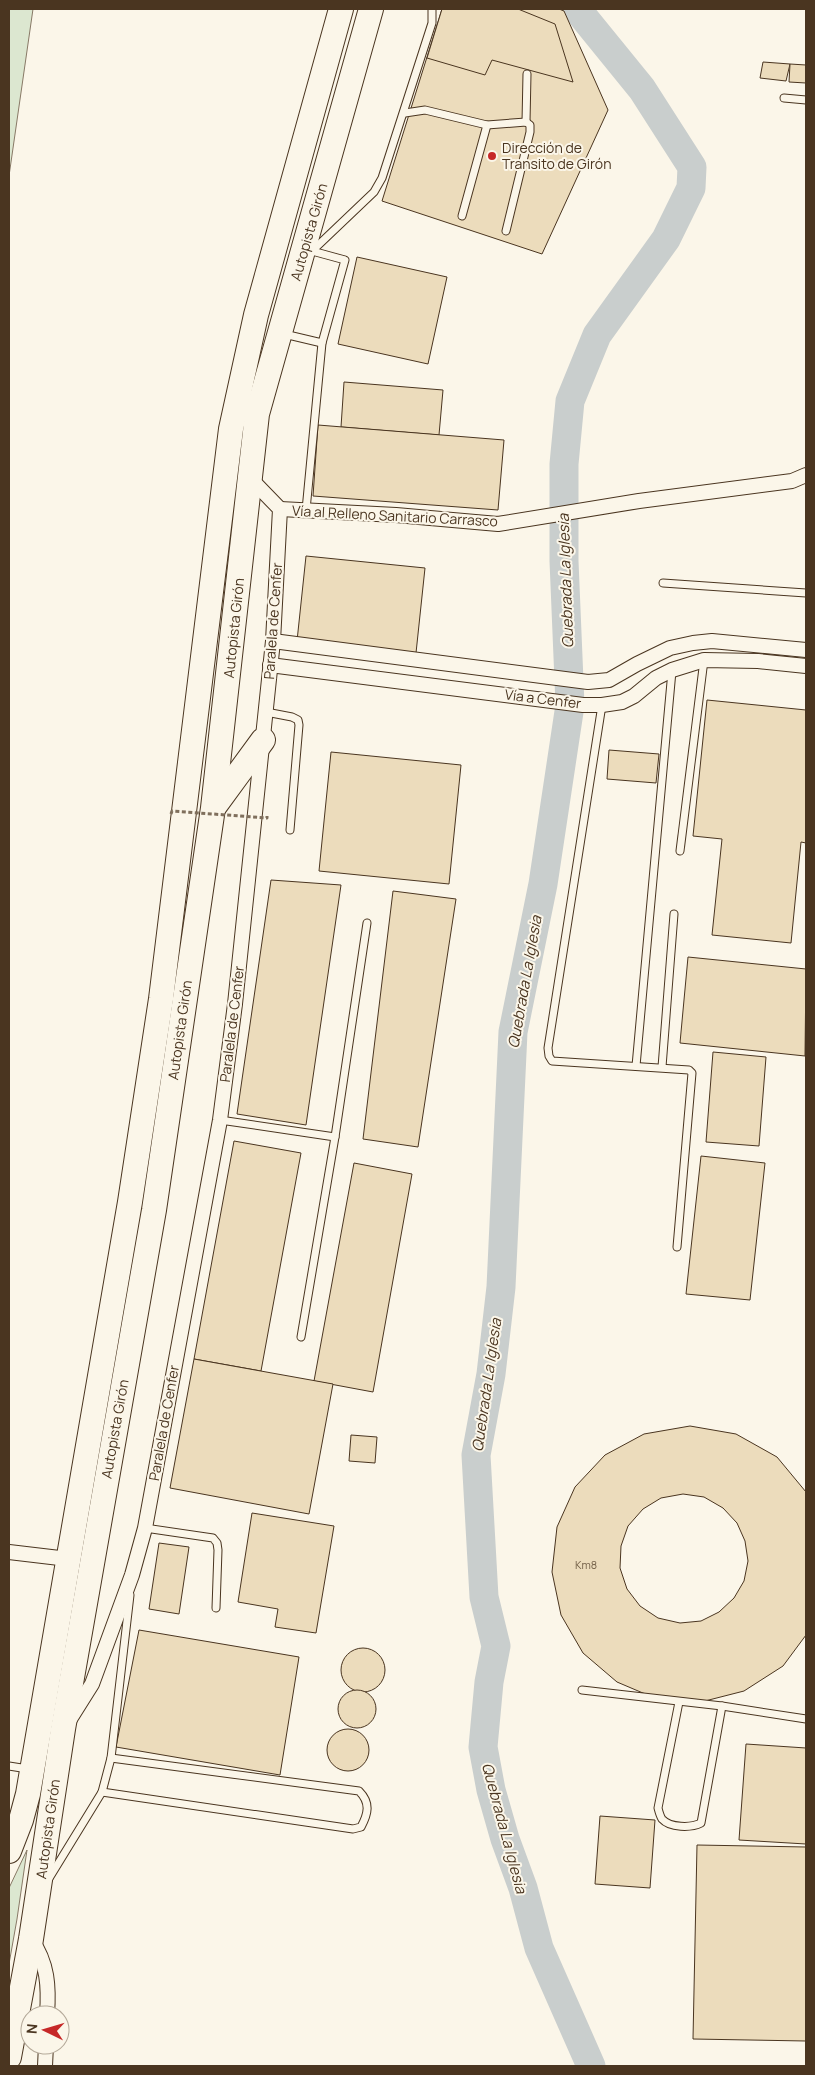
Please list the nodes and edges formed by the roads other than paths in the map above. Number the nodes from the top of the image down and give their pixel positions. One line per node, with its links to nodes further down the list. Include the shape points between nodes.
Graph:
1 (341, 9): 43 (highway, Autopista Girón, via 256,315 232,428 161,999 130,1202)
2 (371, 9): 12 (highway, Autopista Girón)
3 (432, 9): 7 (lane, via 432,23)
4 (527, 74): 8 (lane)
5 (784, 98): 6 (lane)
6 (806, 100)
7 (404, 113): 9 (lane, via 425,110); 12 (lane, via 382,178 374,192)
8 (526, 122): 9 (lane); 11 (lane, via 530,125 530,132)
9 (487, 125): 10 (lane)
10 (462, 216)
11 (506, 231)
12 (307, 254): 13 (highway, Autopista Girón); 14 (lane, via 345,260)
13 (280, 333): 14 (lane); 16 (highway, Autopista Girón, via 257,414)
14 (322, 343): 18 (lane)
15 (806, 475): 18 (street, Vía al Relleno Sanitario Carrasco, via 792,481 498,524)
16 (250, 478): 17 (street); 30 (highway, Autopista Girón)
17 (280, 509): 18 (street, Vía al Relleno Sanitario Carrasco); 21 (street, Paralela de Cenfer)
18 (306, 510)
19 (663, 583): 20 (lane)
20 (806, 593)
21 (273, 641): 22 (street, Vía a Cenfer, via 588,682 609,680 670,648 693,643 712,641); 24 (street, Paralela de Cenfer)
22 (806, 650)
23 (704, 660): 25 (street, Vía a Cenfer); 26 (street, Vía a Cenfer); 32 (lane)
24 (270, 664): 27 (street, Vía a Cenfer); 28 (street, Paralela de Cenfer)
25 (806, 666)
26 (672, 670): 27 (street, Vía a Cenfer, via 634,696); 35 (lane)
27 (602, 706): 35 (lane, via 548,1048 552,1060)
28 (266, 712): 29 (street, Paralela de Cenfer); 31 (lane, via 298,720)
29 (263, 740): 30 (highway); 37 (street, Paralela de Cenfer)
30 (213, 808): 50 (highway, Autopista Girón, via 154,1210)
31 (290, 830)
32 (680, 851)
33 (674, 914): 36 (lane)
34 (367, 923): 38 (lane)
35 (636, 1066): 36 (lane)
36 (662, 1067): 39 (lane, via 689,1070 693,1078)
37 (220, 1120): 38 (lane); 41 (street, Paralela de Cenfer)
38 (335, 1137): 40 (lane)
39 (677, 1247)
40 (301, 1337)
41 (144, 1528): 44 (street, Paralela de Cenfer); 45 (lane, via 213,1538 218,1550)
42 (9, 1552): 43 (street)
43 (68, 1559): 53 (highway, Autopista Girón)
44 (132, 1575): 50 (street, Paralela de Cenfer, via 92,1684); 51 (lane, Paralela de Cenfer)
45 (216, 1608)
46 (582, 1690): 47 (lane)
47 (679, 1702): 48 (lane); 48 (lane, via 658,1808 661,1818 667,1823 693,1827 701,1823)
48 (722, 1706): 49 (lane)
49 (806, 1719)
50 (63, 1729): 58 (highway, Autopista Girón)
51 (111, 1758): 54 (lane, Paralela de Cenfer); 54 (lane, via 359,1791 365,1798 368,1814 361,1827 353,1829)
52 (9, 1766): 53 (lane)
53 (32, 1770): 55 (highway, Autopista Girón)
54 (102, 1792): 58 (lane, Paralela de Cenfer)
55 (28, 1794): 56 (lane); 57 (highway, Autopista Girón)
56 (14, 1816)
57 (9, 1851)
58 (38, 1897): 59 (highway, Autopista Girón)
59 (29, 1949): 60 (highway); 61 (street, via 39,1950 47,1976); 62 (highway, Autopista Girón)
60 (9, 2003)
61 (48, 2005)
62 (9, 2057)

